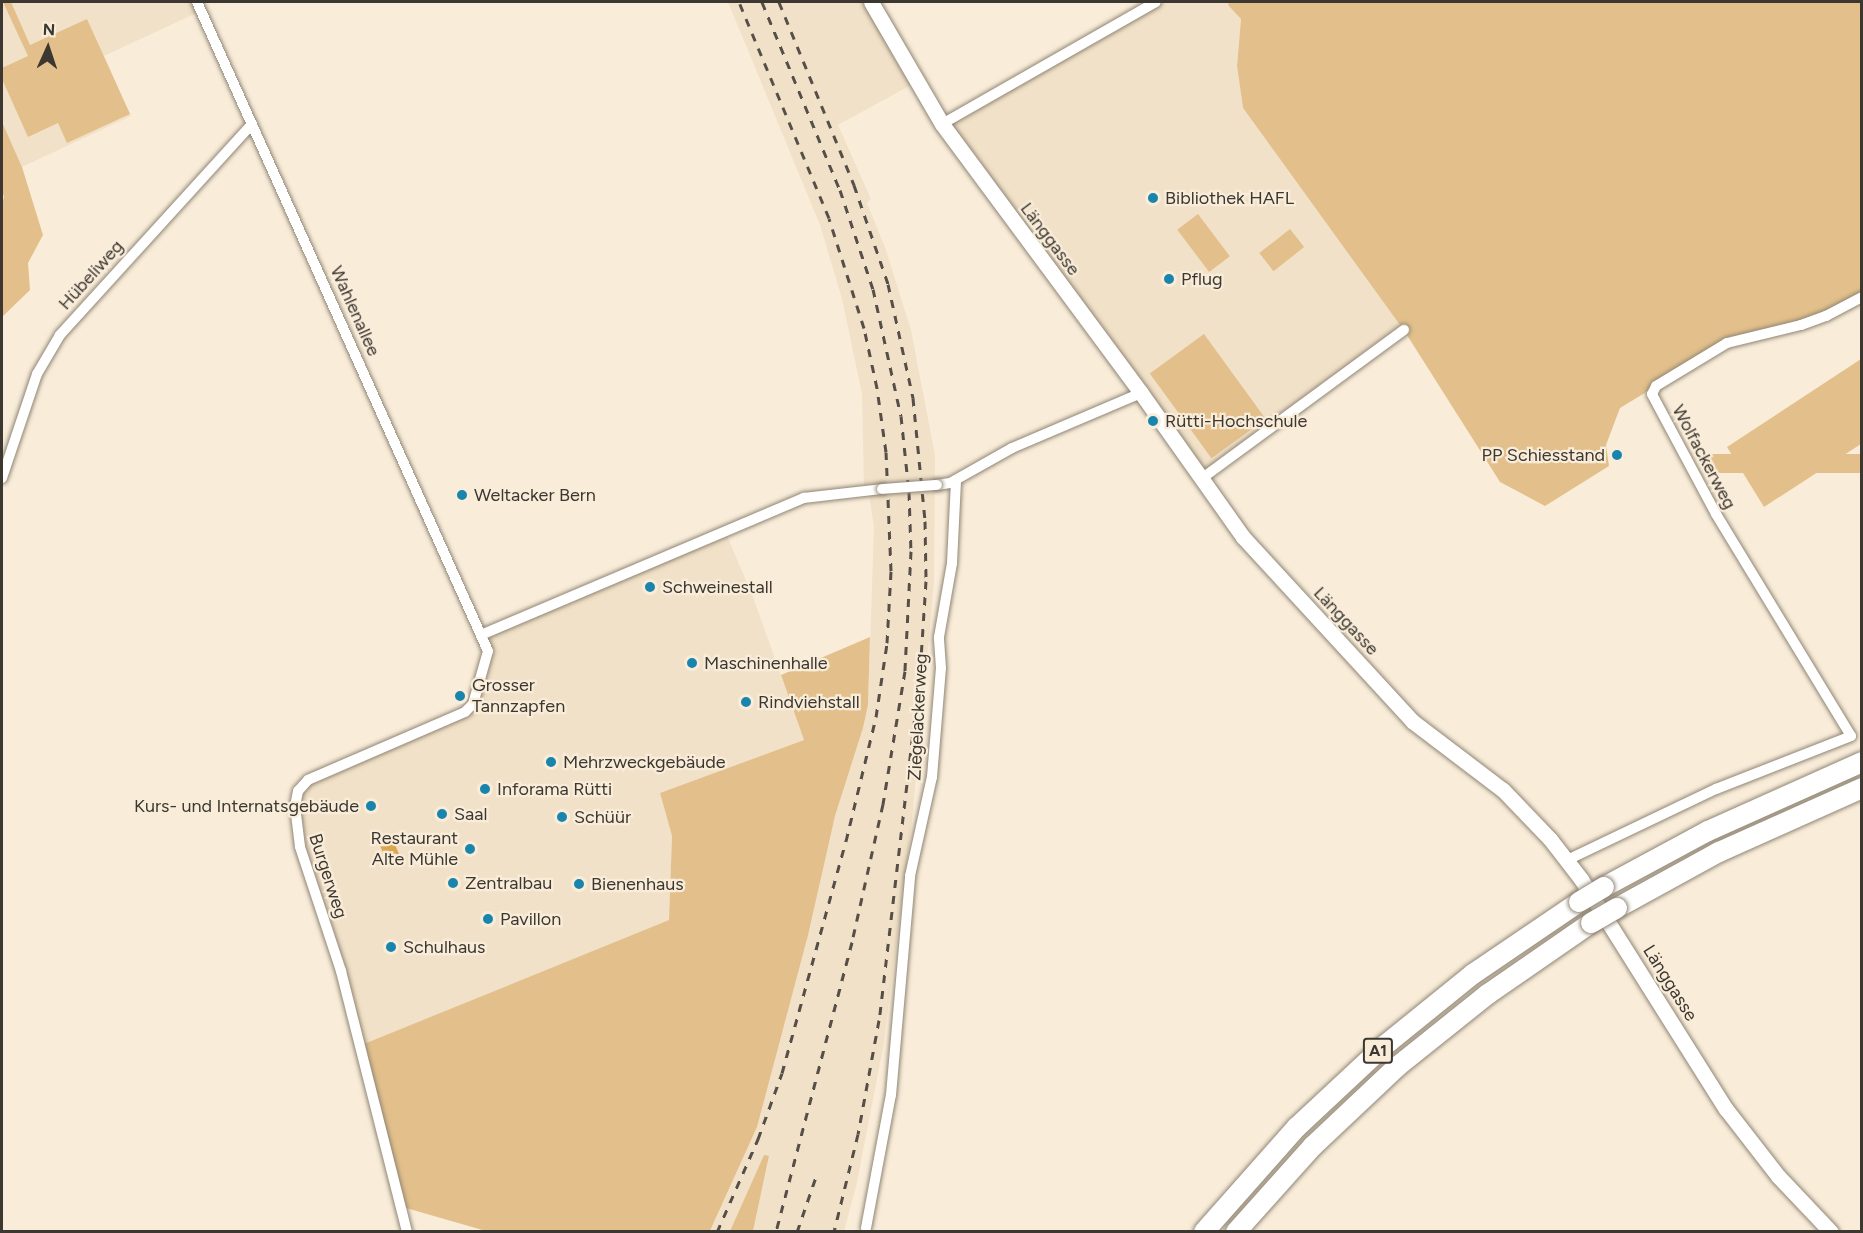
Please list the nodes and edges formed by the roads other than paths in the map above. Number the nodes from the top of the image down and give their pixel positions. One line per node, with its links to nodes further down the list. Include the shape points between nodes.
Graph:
1 (197, 2): 4 (street, Wahlenallee)
2 (871, 2): 5 (street, Länggasse)
3 (1156, 2): 5 (street)
4 (252, 124): 9 (street, Hübeliweg, via 60,335 37,374); 12 (street, Wahlenallee)
5 (942, 124): 8 (street, Länggasse)
6 (1862, 297): 15 (street, Wolfackerweg, via 1802,325 1727,343 1656,386 1652,394 1716,514 1851,736 1716,789)
7 (1404, 330): 10 (street)
8 (1141, 393): 10 (street, Länggasse); 11 (street, via 1012,448)
9 (2, 478)
10 (1201, 479): 15 (street, Länggasse, via 1255,551 1400,709 1513,799)
11 (956, 480): 12 (street, bridge, via 804,498); 16 (street, Ziegelackerweg, via 952,563 939,637 941,668 932,777 910,876 892,1087)
12 (482, 635): 17 (street, Burgerweg, via 488,660 470,708 308,780 298,791 295,806 300,847 341,970)
13 (1862, 762): 18 (highway, A1, bridge, via 1708,831 1604,887 1473,974 1384,1046 1297,1127)
14 (1862, 788): 19 (highway, A1, bridge, via 1719,852 1617,908 1488,994 1398,1066 1320,1140)
15 (1567, 860): 20 (street, Länggasse, via 1726,1109 1778,1176)
16 (866, 1228)
17 (407, 1232)
18 (1204, 1232)
19 (1236, 1232)
20 (1831, 1232)

